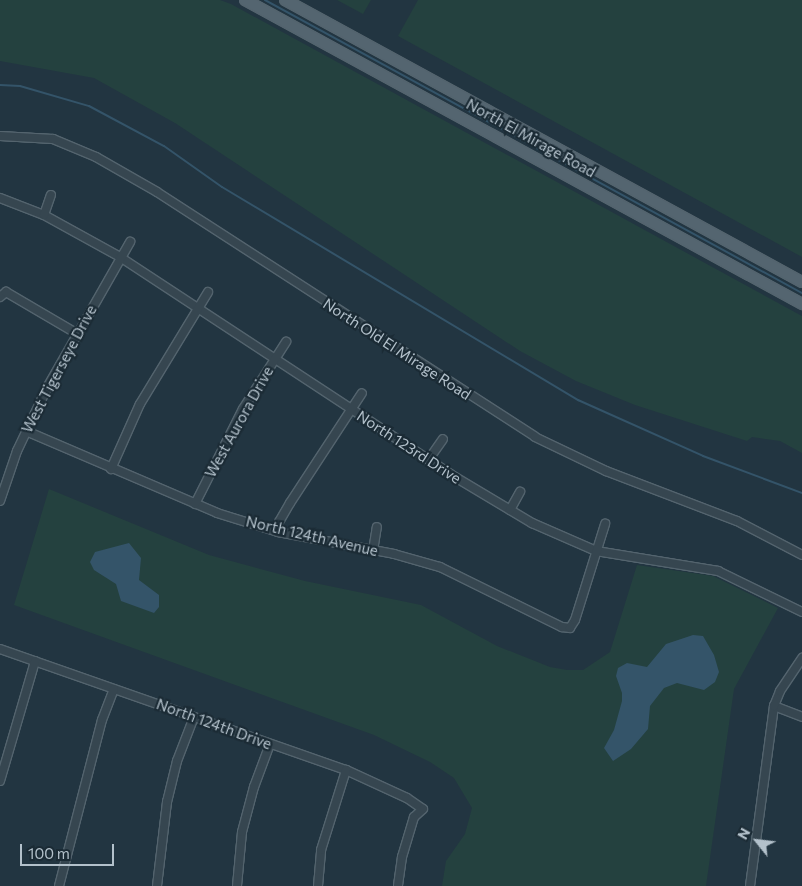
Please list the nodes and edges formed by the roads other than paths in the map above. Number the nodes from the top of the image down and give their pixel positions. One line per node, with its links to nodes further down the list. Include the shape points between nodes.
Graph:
1 (244, 0): 12 (main road, North El Mirage Road)
2 (285, 0): 9 (main road, North El Mirage Road)
3 (0, 136): 32 (street, North Old El Mirage Road, via 53,139 96,157 166,197 535,437 606,471 726,516)
4 (51, 195): 6 (street)
5 (0, 198): 6 (street, North 123rd Drive)
6 (44, 215): 8 (street, North 123rd Drive)
7 (130, 242): 8 (street, West Tigerseye Drive)
8 (120, 257): 13 (street, North 123rd Drive); 14 (street, West Tigerseye Drive)
9 (802, 282)
10 (208, 292): 13 (street)
11 (3, 295): 14 (street)
12 (802, 304)
13 (196, 308): 16 (street, North 123rd Drive); 22 (street, via 140,404)
14 (76, 332): 19 (street, West Tigerseye Drive)
15 (286, 342): 16 (street, West Aurora Drive)
16 (274, 359): 18 (street, North 123rd Drive); 25 (street, West Aurora Drive, via 231,430)
17 (362, 393): 18 (street)
18 (352, 409): 21 (street, North 123rd Drive); 29 (street, via 279,522)
19 (26, 431): 22 (street, North 124th Avenue); 24 (street, West Tigerseye Drive)
20 (443, 439): 21 (street)
21 (430, 459): 26 (street, North 123rd Drive)
22 (111, 469): 25 (street, North 124th Avenue)
23 (520, 492): 26 (street)
24 (0, 501)
25 (195, 504): 29 (street, North 124th Avenue)
26 (510, 510): 31 (street, North 123rd Drive)
27 (605, 524): 31 (street)
28 (377, 527): 30 (street)
29 (278, 532): 30 (street, North 124th Avenue)
30 (372, 550): 31 (street, North 124th Avenue, via 440,567 535,616 570,628)
31 (596, 551): 33 (street, North 123rd Drive, via 718,571)
32 (802, 555)
33 (802, 612)
34 (0, 649): 36 (street, North 124th Drive)
35 (802, 658): 38 (street)
36 (35, 661): 37 (street, North 124th Drive); 43 (street)
37 (114, 689): 39 (street, North 124th Drive); 44 (street, via 102,720)
38 (774, 706): 40 (street); 49 (street)
39 (194, 717): 41 (street, North 124th Drive); 45 (street, via 177,762 167,802)
40 (802, 717)
41 (270, 744): 42 (street, North 124th Drive); 46 (street, via 242,832)
42 (346, 770): 47 (street, via 321,850); 48 (street, North 124th Drive, via 423,809 414,817 402,857)
43 (0, 781)
44 (59, 886)
45 (157, 886)
46 (237, 886)
47 (318, 886)
48 (398, 886)
49 (750, 886)

